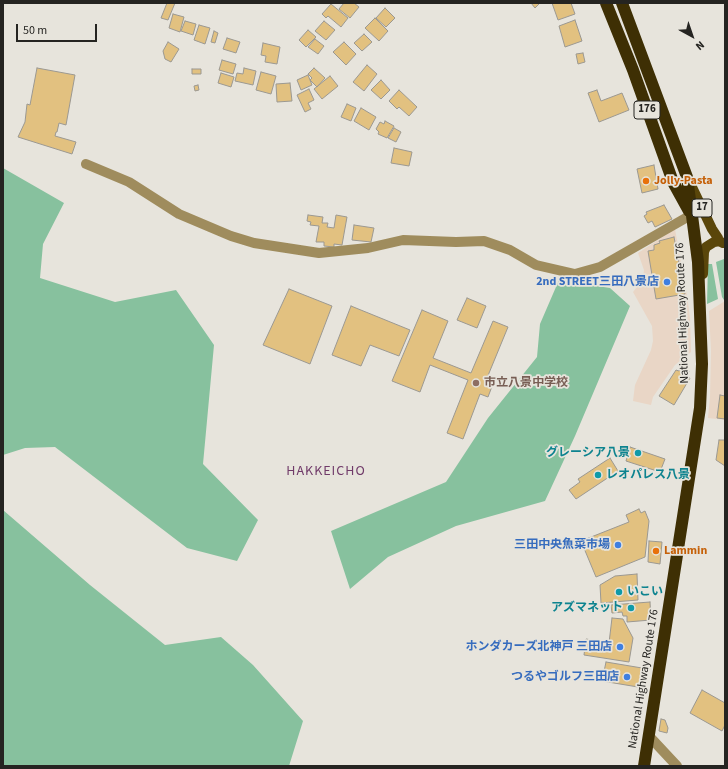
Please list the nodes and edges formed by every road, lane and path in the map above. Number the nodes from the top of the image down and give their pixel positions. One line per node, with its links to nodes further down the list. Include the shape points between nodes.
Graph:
1 (606, 3): 5 (highway, National Highway Route 176 / 176, via 673,182)
2 (622, 3): 4 (highway, National Highway Route 176 / 176)
3 (86, 164): 5 (street, via 129,182 179,214 231,236 254,243 318,254 368,248 403,240 484,241 510,250 536,265 575,274 600,266)
4 (687, 176): 5 (highway, National Highway Route 176 / 176); 6 (main road, 17, via 703,211)
5 (691, 215): 6 (main road, 17); 7 (highway, National Highway Route 176 / 176, via 698,262)
6 (722, 242): 7 (main road, via 714,242 706,247 704,252)
7 (700, 305): 8 (highway, National Highway Route 176 / 176, via 700,408)
8 (649, 736): 9 (highway, National Highway Route 176 / 176); 10 (street)
9 (644, 766)
10 (677, 766)

